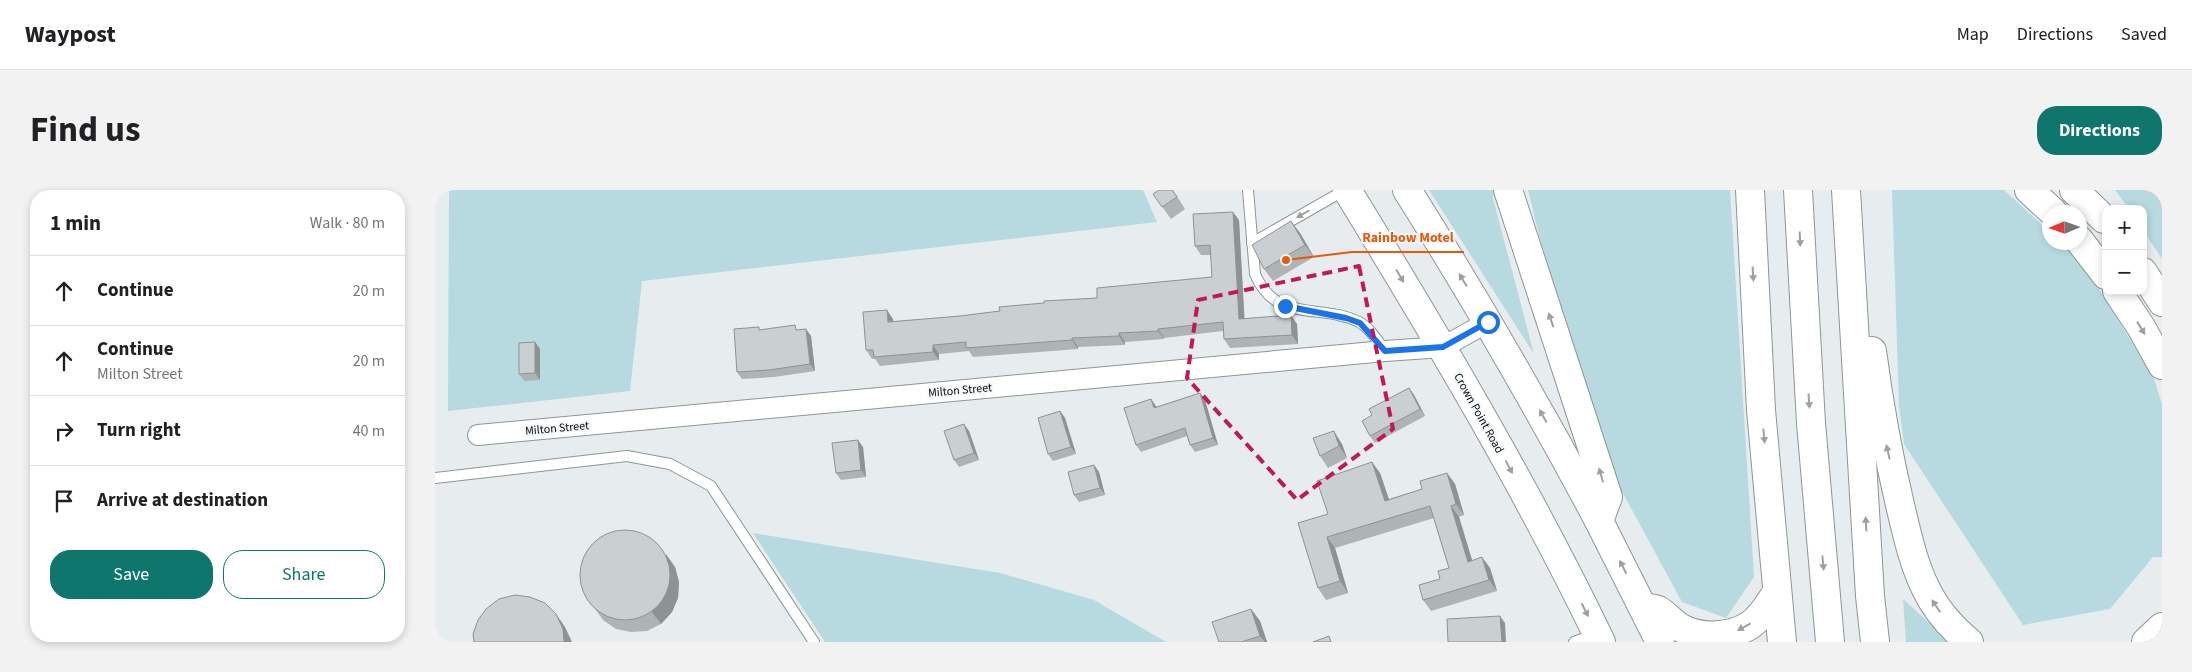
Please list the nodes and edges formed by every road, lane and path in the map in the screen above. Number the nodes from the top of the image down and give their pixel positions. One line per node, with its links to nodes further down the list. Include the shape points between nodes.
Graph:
1 (1248, 190): 15 (lane)
2 (1346, 190): 15 (lane, one-way to 15); 22 (highway, Crown Point Road, one-way to 22)
3 (1407, 190): 21 (highway, one-way to 3)
4 (1508, 190): 27 (highway, one-way to 4, via 1608,497)
5 (1750, 190): 28 (highway, one-way to 28, via 1761,410)
6 (1798, 190): 35 (highway, one-way to 35, via 1811,423)
7 (1847, 190): 14 (highway)
8 (2029, 190): 11 (highway)
9 (2074, 190): 13 (highway)
10 (2083, 190): 12 (highway)
11 (2045, 205)
12 (2102, 216)
13 (2102, 217)
14 (1848, 224): 36 (highway, one-way to 14); 37 (highway, one-way to 14, via 1937,608 1915,564 1877,392 1868,284)
15 (1252, 243): 23 (lane, via 1255,274 1271,298 1285,306 1360,323)
16 (2087, 250): 17 (highway)
17 (2102, 270)
18 (2147, 278): 20 (highway)
19 (2120, 295): 24 (highway, one-way to 24)
20 (2162, 302)
21 (1488, 322): 22 (street); 27 (highway, one-way to 21)
22 (1443, 347): 23 (street, Milton Street); 31 (highway, Crown Point Road, one-way to 31, via 1543,530)
23 (1385, 351): 25 (street, Milton Street)
24 (2162, 365)
25 (478, 435)
26 (435, 478): 32 (lane, via 627,456 670,464 711,486)
27 (1599, 521): 29 (highway, one-way to 27)
28 (1777, 592): 29 (highway, one-way to 29, via 1750,625 1722,635 1695,634 1682,629 1658,610); 34 (highway)
29 (1643, 607): 33 (highway)
30 (2162, 627): 38 (highway)
31 (1591, 639)
32 (814, 642)
33 (1660, 642)
34 (1782, 642)
35 (1830, 642)
36 (1875, 642)
37 (1969, 642)
38 (2146, 642)

